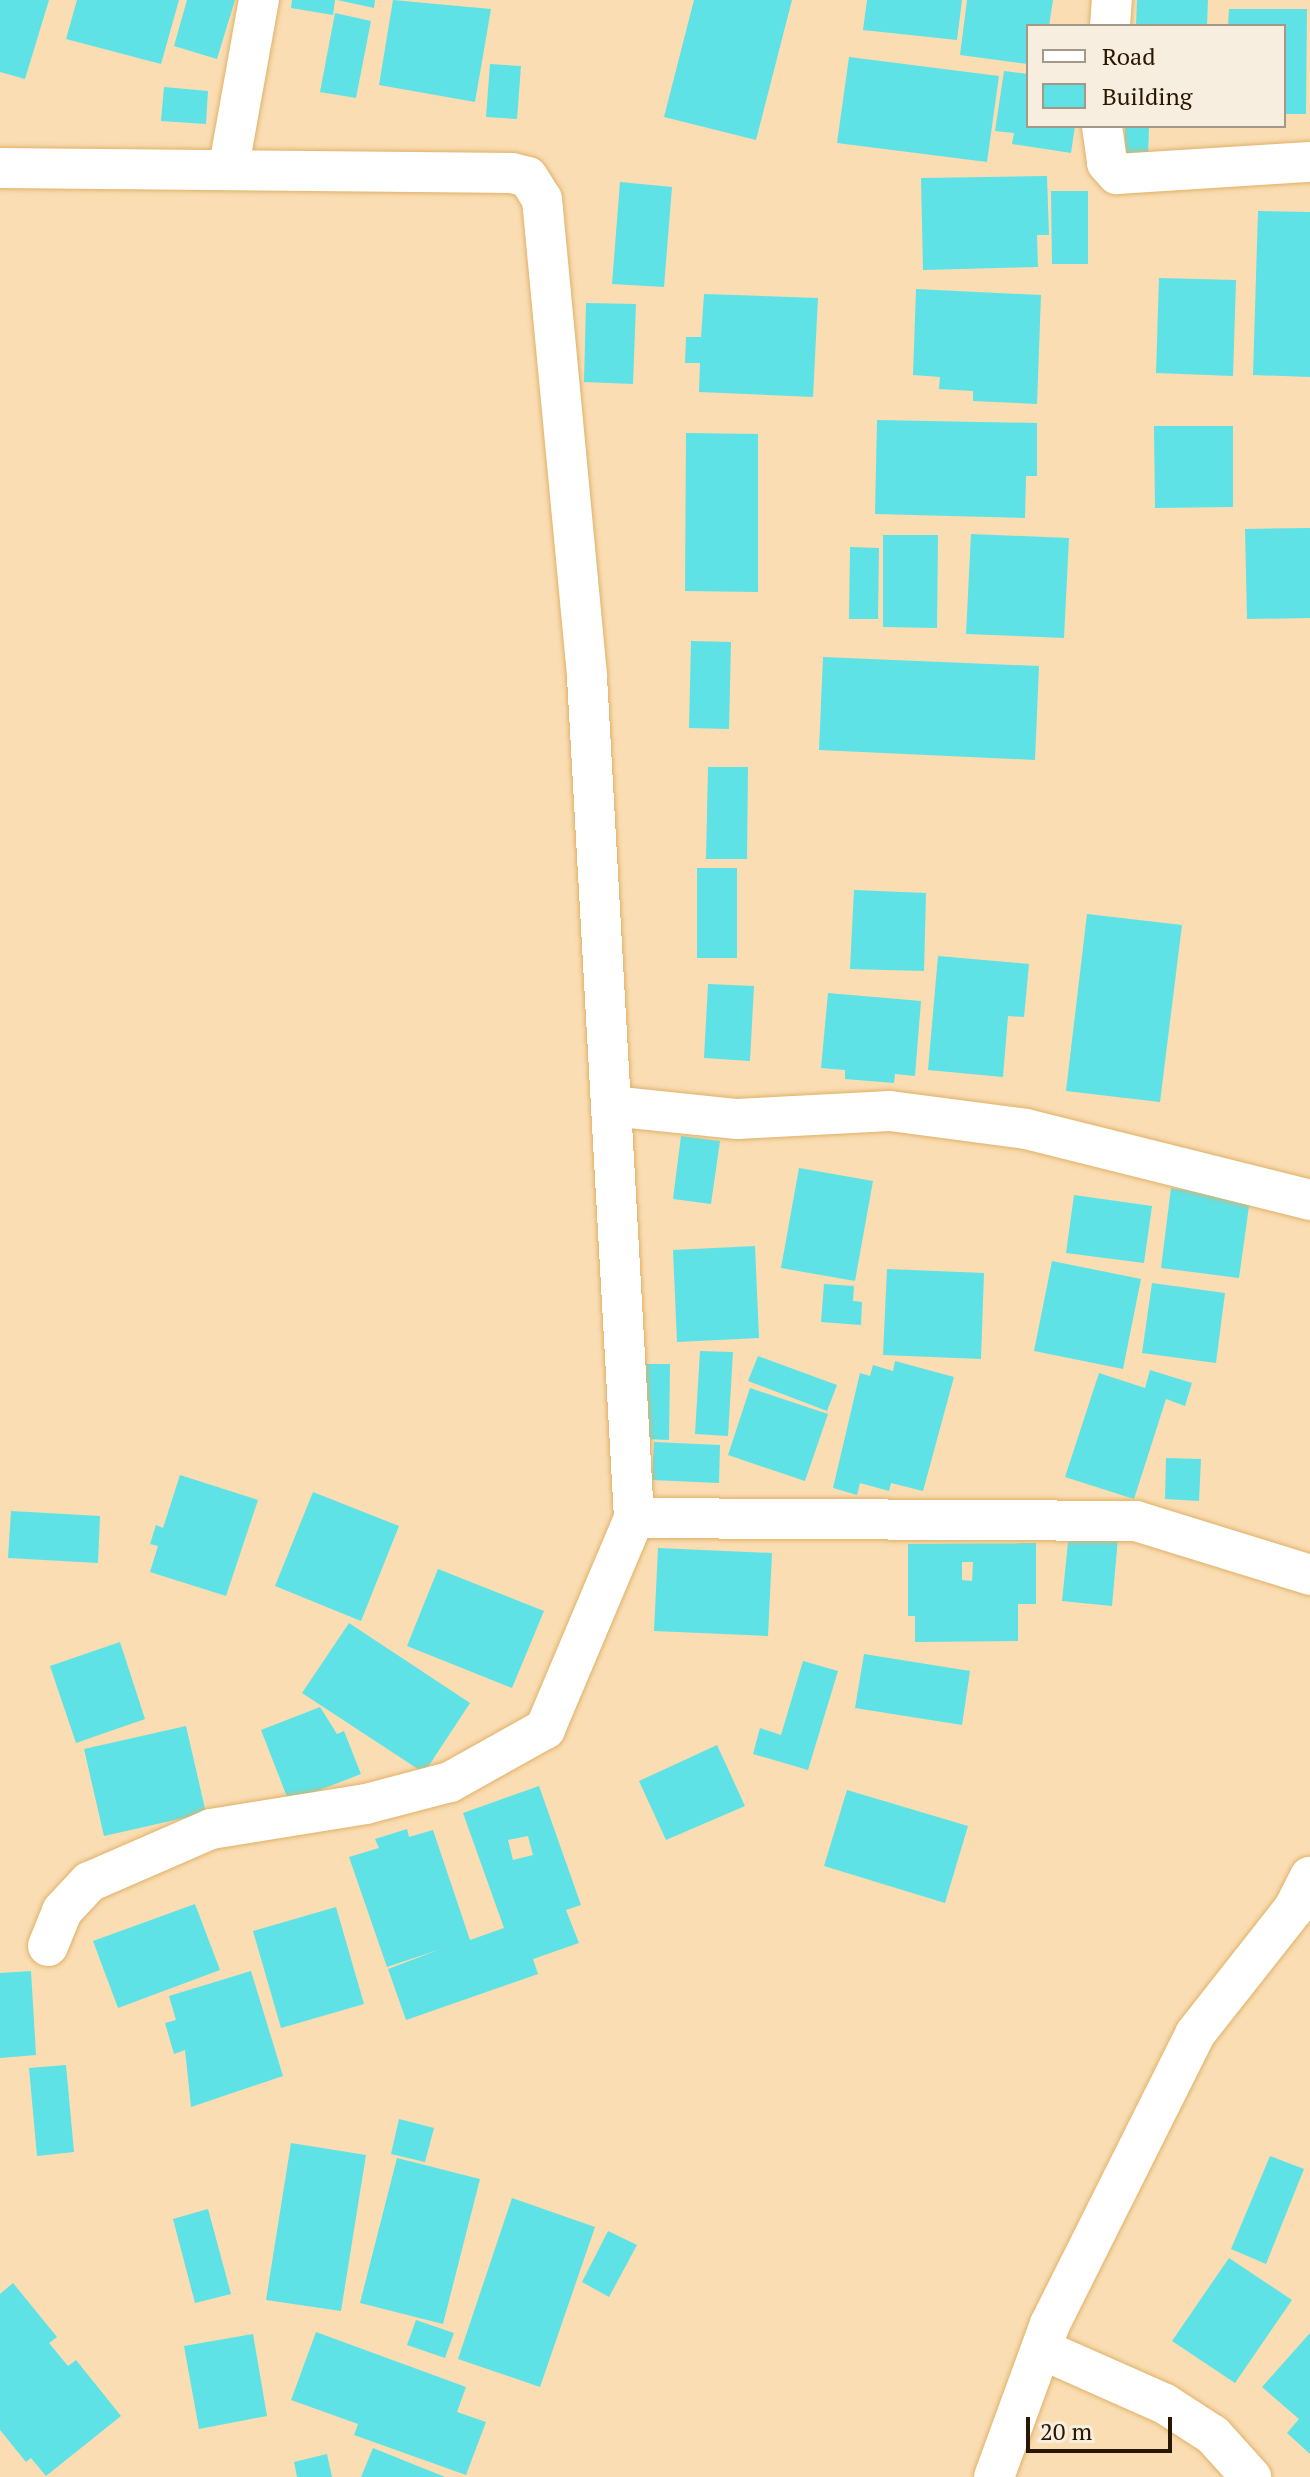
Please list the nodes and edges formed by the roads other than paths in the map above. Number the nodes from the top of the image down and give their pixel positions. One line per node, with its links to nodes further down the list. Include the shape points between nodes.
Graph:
1 (259, 0): 6 (street)
2 (1112, 0): 3 (street)
3 (1110, 24)
4 (1102, 128): 5 (street, via 1107,163 1117,174)
5 (1310, 162)
6 (229, 166): 7 (street); 8 (street, via 512,173 528,177 542,199 587,677)
7 (0, 168)
8 (611, 1106): 9 (street, via 737,1119 890,1111 1026,1129); 10 (street)
9 (1310, 1200)
10 (634, 1518): 11 (street, via 1136,1521); 13 (street, via 545,1729 450,1782 366,1804 211,1829 89,1882 62,1911)
11 (1310, 1575)
12 (1305, 1902): 14 (street, via 1195,2034)
13 (48, 1946)
14 (1041, 2349): 15 (street); 16 (street, via 1165,2404 1213,2435)
15 (994, 2477)
16 (1251, 2477)

